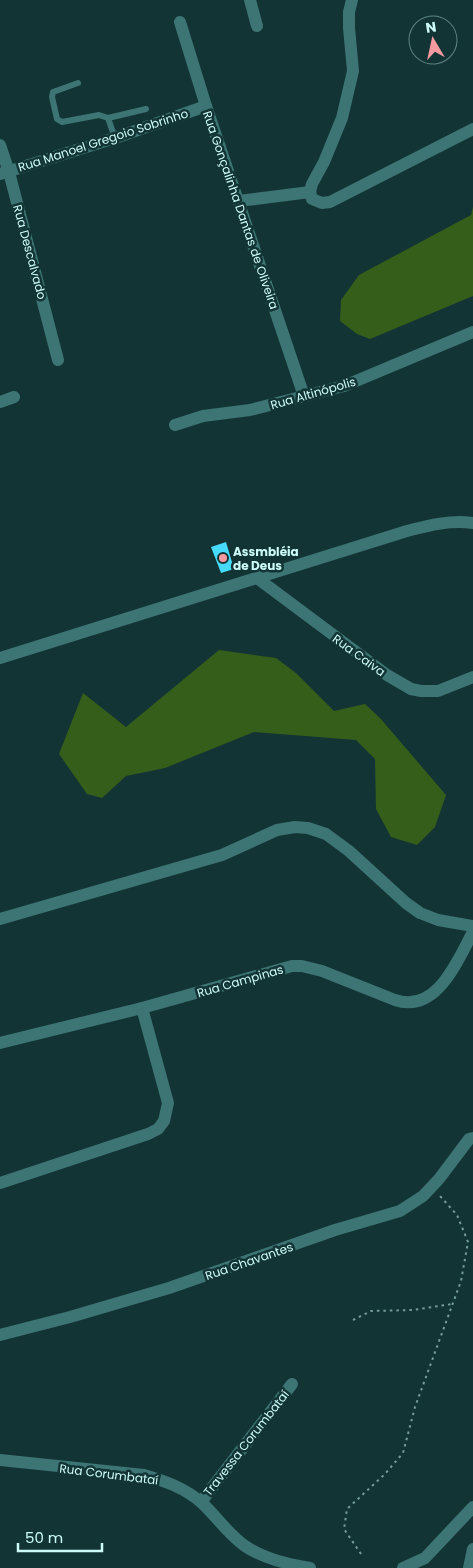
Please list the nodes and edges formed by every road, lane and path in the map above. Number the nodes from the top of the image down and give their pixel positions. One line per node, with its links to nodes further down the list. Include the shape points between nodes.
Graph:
1 (250, 0): 4 (street)
2 (352, 0): 13 (street, via 348,28 353,71 342,118)
3 (180, 22): 6 (street, Rua Gonçalinha Dantas de Oliveira)
4 (257, 26)
5 (78, 83): 8 (lane, via 53,92 57,119 62,122 99,115)
6 (206, 106): 10 (street, Rua Manoel Gregoio Sobrinho); 14 (street, Rua Gonçalinha Dantas de Oliveira)
7 (146, 109): 8 (lane)
8 (108, 118): 10 (lane)
9 (473, 129): 13 (street, via 330,202 316,202)
10 (114, 138): 12 (street, Rua Manoel Gregoio Sobrinho)
11 (0, 145): 12 (street, Rua Descalvado)
12 (4, 173): 16 (street, Rua Descalvado)
13 (310, 192): 14 (street)
14 (239, 201): 17 (street, Rua Gonçalinha Dantas de Oliveira)
15 (473, 332): 17 (street, Rua Altinópolis, via 344,386)
16 (58, 360)
17 (304, 396): 20 (street, Rua Altinópolis, via 250,410 203,416)
18 (14, 397): 19 (street)
19 (0, 402)
20 (175, 425)
21 (473, 523): 22 (street, via 440,523 407,531)
22 (257, 578): 23 (street); 24 (street, Rua Caiva, via 386,675 411,689 438,691)
23 (0, 658)
24 (473, 677)
25 (0, 919): 26 (street, via 222,855 277,830 296,827 326,834 420,913 438,920)
26 (473, 926)
27 (473, 932): 28 (street, Rua Campinas, via 439,988 414,1003 405,1004 302,966 284,968)
28 (142, 1008): 29 (street, Rua Campinas); 31 (street, via 168,1103 164,1121 158,1129)
29 (0, 1043)
30 (472, 1136): 32 (street, Rua Chavantes)
31 (0, 1183)
32 (432, 1187): 33 (path, via 457,1215 468,1242 461,1281); 35 (street, Rua Chavantes, via 400,1210 378,1218 168,1288)
33 (452, 1304): 34 (path, via 413,1310 370,1311); 41 (path, via 415,1407 403,1453 347,1509 344,1529)
34 (353, 1320)
35 (0, 1334)
36 (292, 1384): 38 (street, Travessa Corumbataí)
37 (0, 1460): 38 (street, Rua Corumbataí, via 144,1476 179,1487)
38 (201, 1502): 42 (street, Rua Corumbataí, via 226,1530 247,1547 264,1556)
39 (473, 1507): 43 (street, via 425,1558)
40 (473, 1549): 44 (street)
41 (361, 1554)
42 (310, 1568)
43 (403, 1568)
44 (469, 1568)

